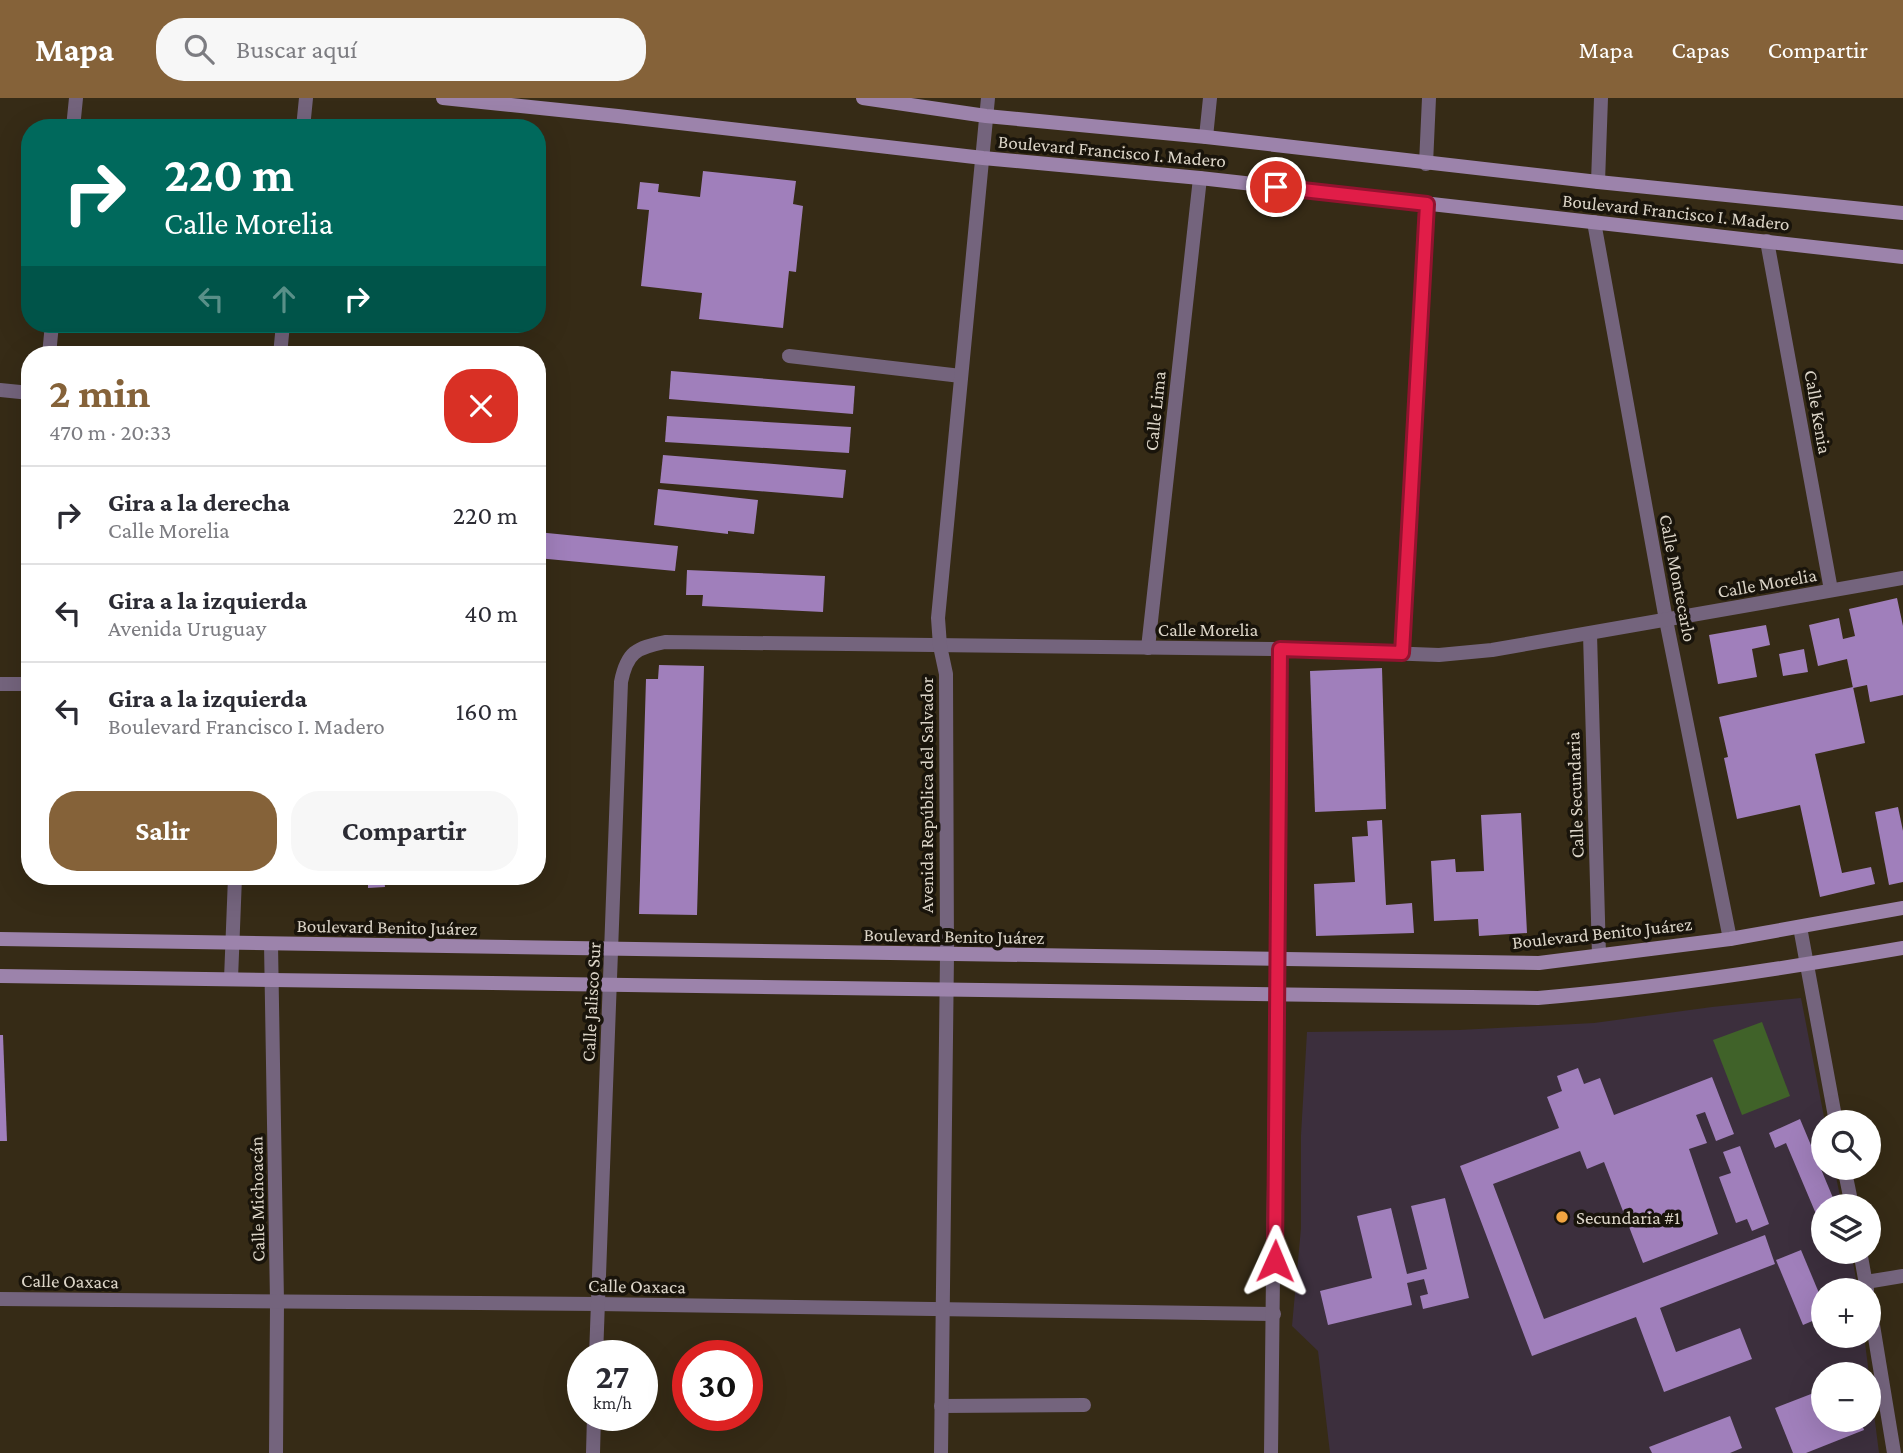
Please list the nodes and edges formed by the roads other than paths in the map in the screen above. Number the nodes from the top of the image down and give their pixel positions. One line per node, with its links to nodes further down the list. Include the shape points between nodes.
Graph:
1 (76, 98): 10 (street)
2 (306, 98): 11 (street)
3 (443, 98): 13 (main road, Boulevard Francisco I. Madero)
4 (863, 98): 9 (main road, Boulevard Francisco I. Madero)
5 (988, 98): 9 (street, Avenida República del Salvador)
6 (1210, 98): 12 (street)
7 (1429, 98): 14 (street)
8 (1601, 98): 16 (street)
9 (986, 116): 12 (main road, Boulevard Francisco I. Madero); 13 (street, Avenida República del Salvador)
10 (74, 119)
11 (304, 119)
12 (1206, 137): 14 (main road, Boulevard Francisco I. Madero)
13 (983, 158): 15 (main road, Boulevard Francisco I. Madero); 23 (street, Avenida República del Salvador)
14 (1426, 164): 16 (main road, Boulevard Francisco I. Madero)
15 (1200, 178): 17 (main road, Boulevard Francisco I. Madero); 31 (street, Calle Lima)
16 (1598, 182): 18 (main road, Boulevard Francisco I. Madero)
17 (1427, 204): 19 (main road, Boulevard Francisco I. Madero); 34 (street)
18 (1903, 212)
19 (1594, 222): 20 (main road, Boulevard Francisco I. Madero); 28 (street, Calle Montecarlo)
20 (1767, 241): 21 (main road, Boulevard Francisco I. Madero); 27 (street, Calle Kenia)
21 (1903, 257)
22 (789, 356): 23 (street)
23 (961, 376): 30 (street, Avenida República del Salvador, via 940,584)
24 (0, 390): 25 (street)
25 (21, 392)
26 (1903, 578): 27 (street, Calle Morelia)
27 (1831, 590): 28 (street, Calle Morelia)
28 (1665, 620): 29 (street, Calle Morelia); 41 (street, Calle Montecarlo)
29 (1590, 634): 34 (street, Calle Morelia, via 1492,650); 47 (street, Calle Secundaria)
30 (940, 646): 31 (street, Calle Morelia); 33 (street, Calle Morelia, via 665,642); 46 (street, Avenida República del Salvador, via 946,674)
31 (1148, 648): 32 (street, Calle Morelia)
32 (1280, 649): 34 (street, Calle Morelia); 48 (street)
33 (634, 652): 45 (street, Calle Jalisco Sur, via 625,662 621,682)
34 (1402, 653)
35 (0, 684): 36 (street)
36 (21, 684)
37 (235, 885): 42 (street)
38 (1903, 908): 39 (main road, Boulevard Benito Juárez)
39 (1800, 927): 41 (main road, Boulevard Benito Juárez); 49 (street)
40 (0, 939): 42 (main road, Boulevard Benito Juárez)
41 (1730, 939): 47 (main road, Boulevard Benito Juárez)
42 (232, 944): 43 (main road, Boulevard Benito Juárez); 51 (street)
43 (271, 944): 45 (main road, Boulevard Benito Juárez); 52 (street, Calle Michoacán)
44 (1903, 948): 49 (main road)
45 (613, 950): 46 (main road, Boulevard Benito Juárez); 53 (street, Calle Jalisco Sur)
46 (947, 955): 48 (main road, Boulevard Benito Juárez); 54 (street, Avenida República del Salvador)
47 (1599, 955): 48 (main road, Boulevard Benito Juárez, via 1539,963)
48 (1278, 961): 55 (street)
49 (1806, 965): 55 (main road, via 1617,992 1538,998); 56 (street)
50 (0, 976): 51 (main road)
51 (231, 979): 52 (main road)
52 (272, 980): 53 (main road); 60 (street, Calle Michoacán)
53 (611, 985): 54 (main road); 61 (street, Calle Jalisco Sur)
54 (946, 989): 55 (main road); 62 (street, Avenida República del Salvador)
55 (1277, 994): 63 (street)
56 (1834, 1110)
57 (1903, 1276): 58 (street)
58 (1881, 1282)
59 (0, 1299): 60 (street, Calle Oaxaca)
60 (277, 1302): 61 (street, Calle Oaxaca); 69 (street, Calle Michoacán)
61 (597, 1304): 62 (street, Calle Oaxaca); 64 (street, Calle Jalisco Sur)
62 (942, 1310): 63 (street, Calle Oaxaca); 67 (street, Avenida República del Salvador)
63 (1274, 1314): 72 (street)
64 (596, 1340)
65 (1877, 1348): 73 (street)
66 (1084, 1405): 67 (street)
67 (941, 1406): 71 (street, Avenida República del Salvador)
68 (594, 1431): 70 (street)
69 (276, 1453)
70 (593, 1453)
71 (941, 1453)
72 (1271, 1453)
73 (1894, 1453)

